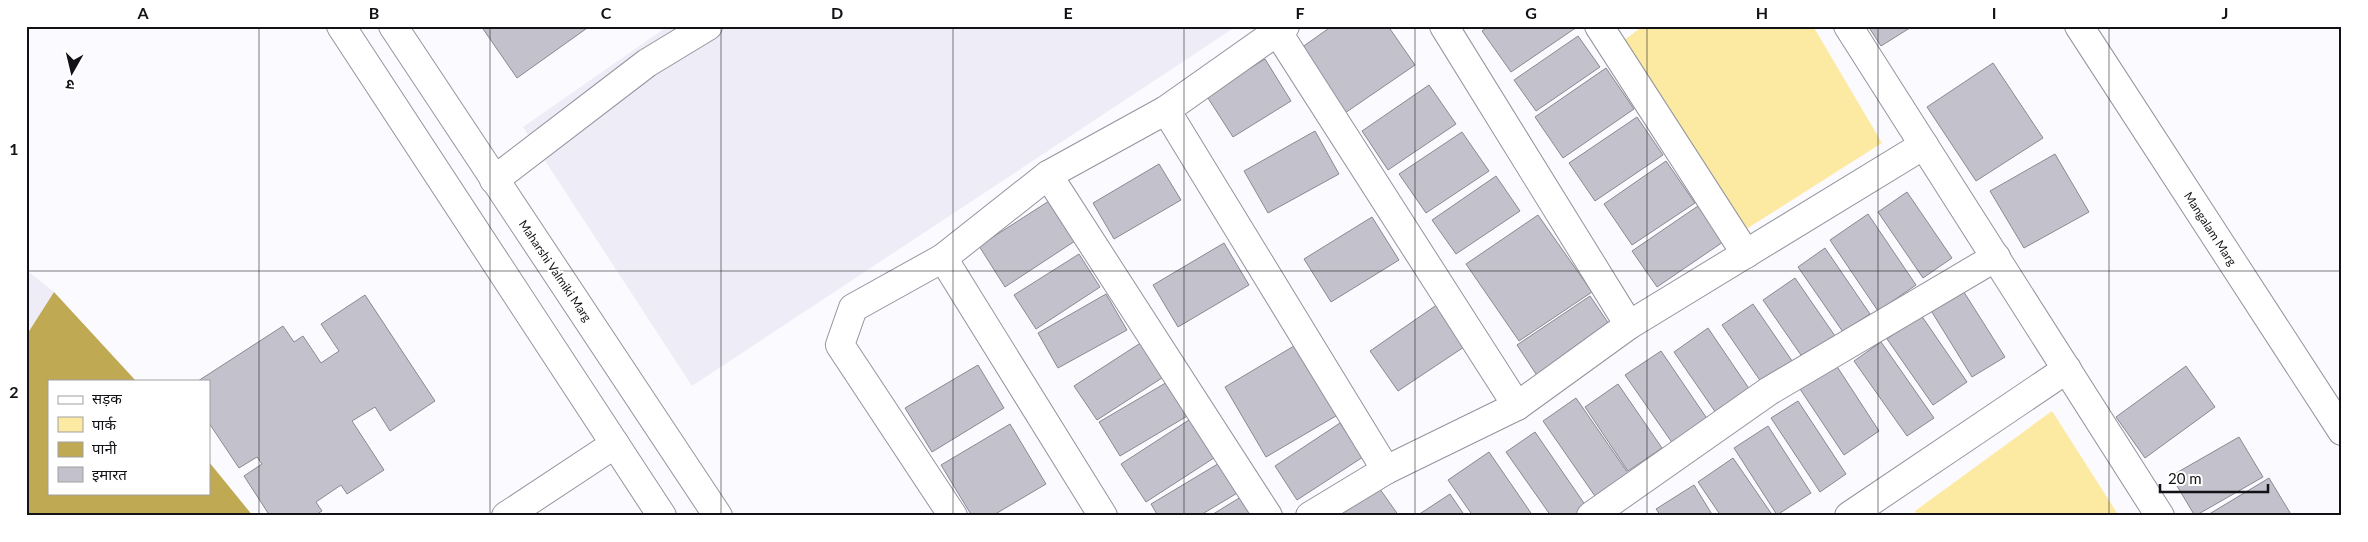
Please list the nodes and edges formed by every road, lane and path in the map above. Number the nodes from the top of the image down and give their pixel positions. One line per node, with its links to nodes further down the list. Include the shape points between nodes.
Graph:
1 (341, 26): 20 (street)
2 (393, 26): 12 (street, Maharshi Valmiki Marg)
3 (708, 26): 12 (street, via 647,63)
4 (1444, 26): 16 (street)
5 (1599, 26): 13 (street)
6 (1848, 26): 10 (street)
7 (2079, 26): 19 (street, Mangalam Marg)
8 (1281, 29): 9 (street); 18 (street)
9 (1166, 110): 11 (street); 21 (street)
10 (1924, 145): 13 (street); 14 (street)
11 (1048, 175): 15 (street); 27 (street)
12 (494, 180): 24 (street, Maharshi Valmiki Marg)
13 (1746, 254): 16 (street)
14 (1996, 257): 17 (street); 29 (street, via 1769,391)
15 (943, 258): 25 (street, via 853,308 840,346); 26 (street)
16 (1629, 325): 18 (street)
17 (2067, 369): 30 (street); 31 (street)
18 (1517, 406): 21 (street)
19 (2342, 432)
20 (615, 444): 22 (street); 23 (street)
21 (1386, 470): 28 (street)
22 (506, 516)
23 (662, 516)
24 (718, 516)
25 (953, 516)
26 (1102, 516)
27 (1268, 516)
28 (1310, 516)
29 (1591, 516)
30 (1849, 516)
31 (2160, 516)

